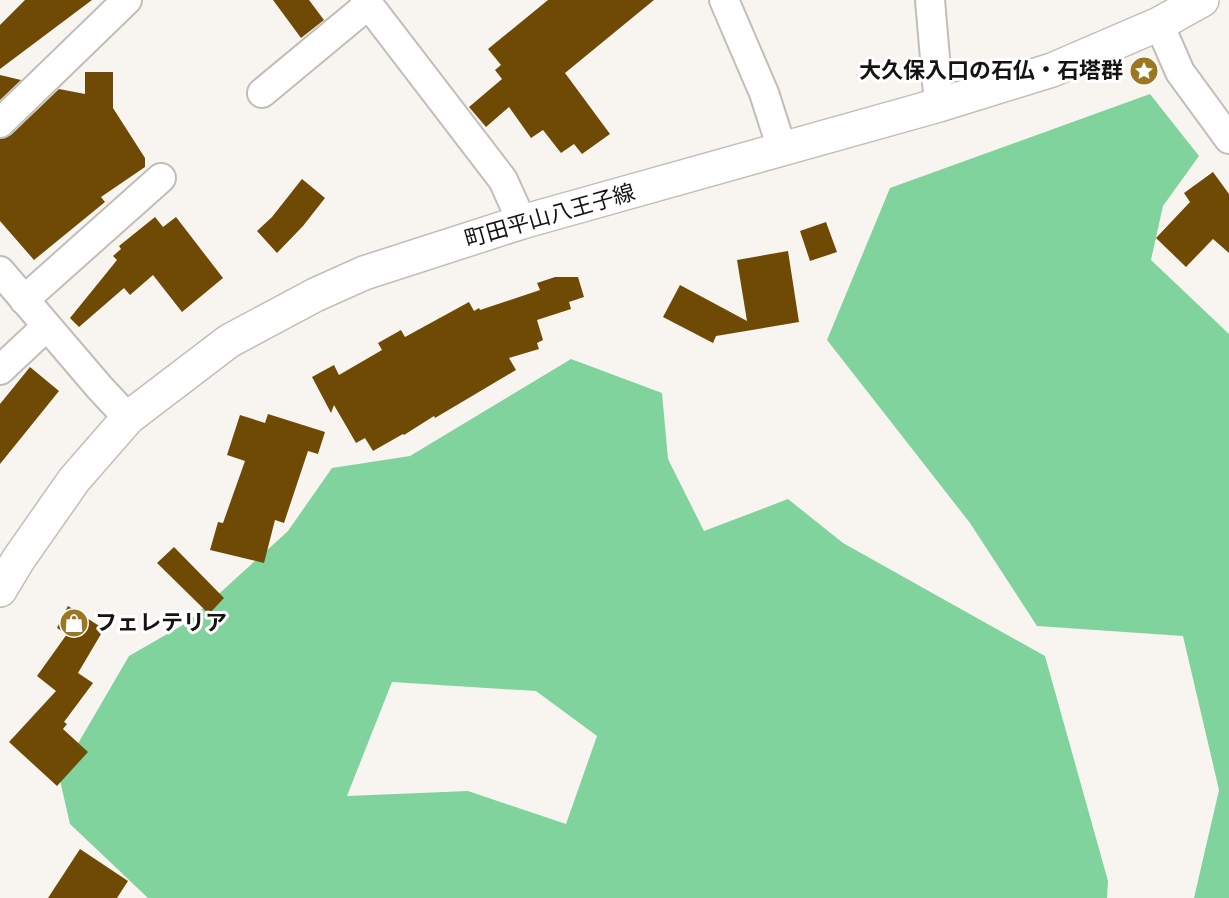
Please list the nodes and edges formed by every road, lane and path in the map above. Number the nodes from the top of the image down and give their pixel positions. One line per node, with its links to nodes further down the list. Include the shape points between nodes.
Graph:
1 (127, 0): 9 (street)
2 (724, 0): 11 (street, via 764,93)
3 (930, 0): 8 (street)
4 (1202, 0): 6 (main road, 町田平山八王子線)
5 (367, 2): 7 (street); 13 (street, via 503,180)
6 (1159, 24): 8 (main road, 町田平山八王子線, via 1052,70); 10 (street, via 1180,72)
7 (262, 93)
8 (939, 105): 11 (main road, 町田平山八王子線)
9 (0, 123)
10 (1229, 139)
11 (782, 149): 13 (main road, 町田平山八王子線)
12 (161, 178): 15 (street)
13 (522, 222): 18 (main road, 町田平山八王子線, via 364,273 315,295 230,341)
14 (0, 271): 15 (street)
15 (24, 300): 16 (street)
16 (47, 326): 17 (street); 18 (street)
17 (0, 370)
18 (128, 418): 19 (main road, 町田平山八王子線, via 74,480)
19 (0, 590)

